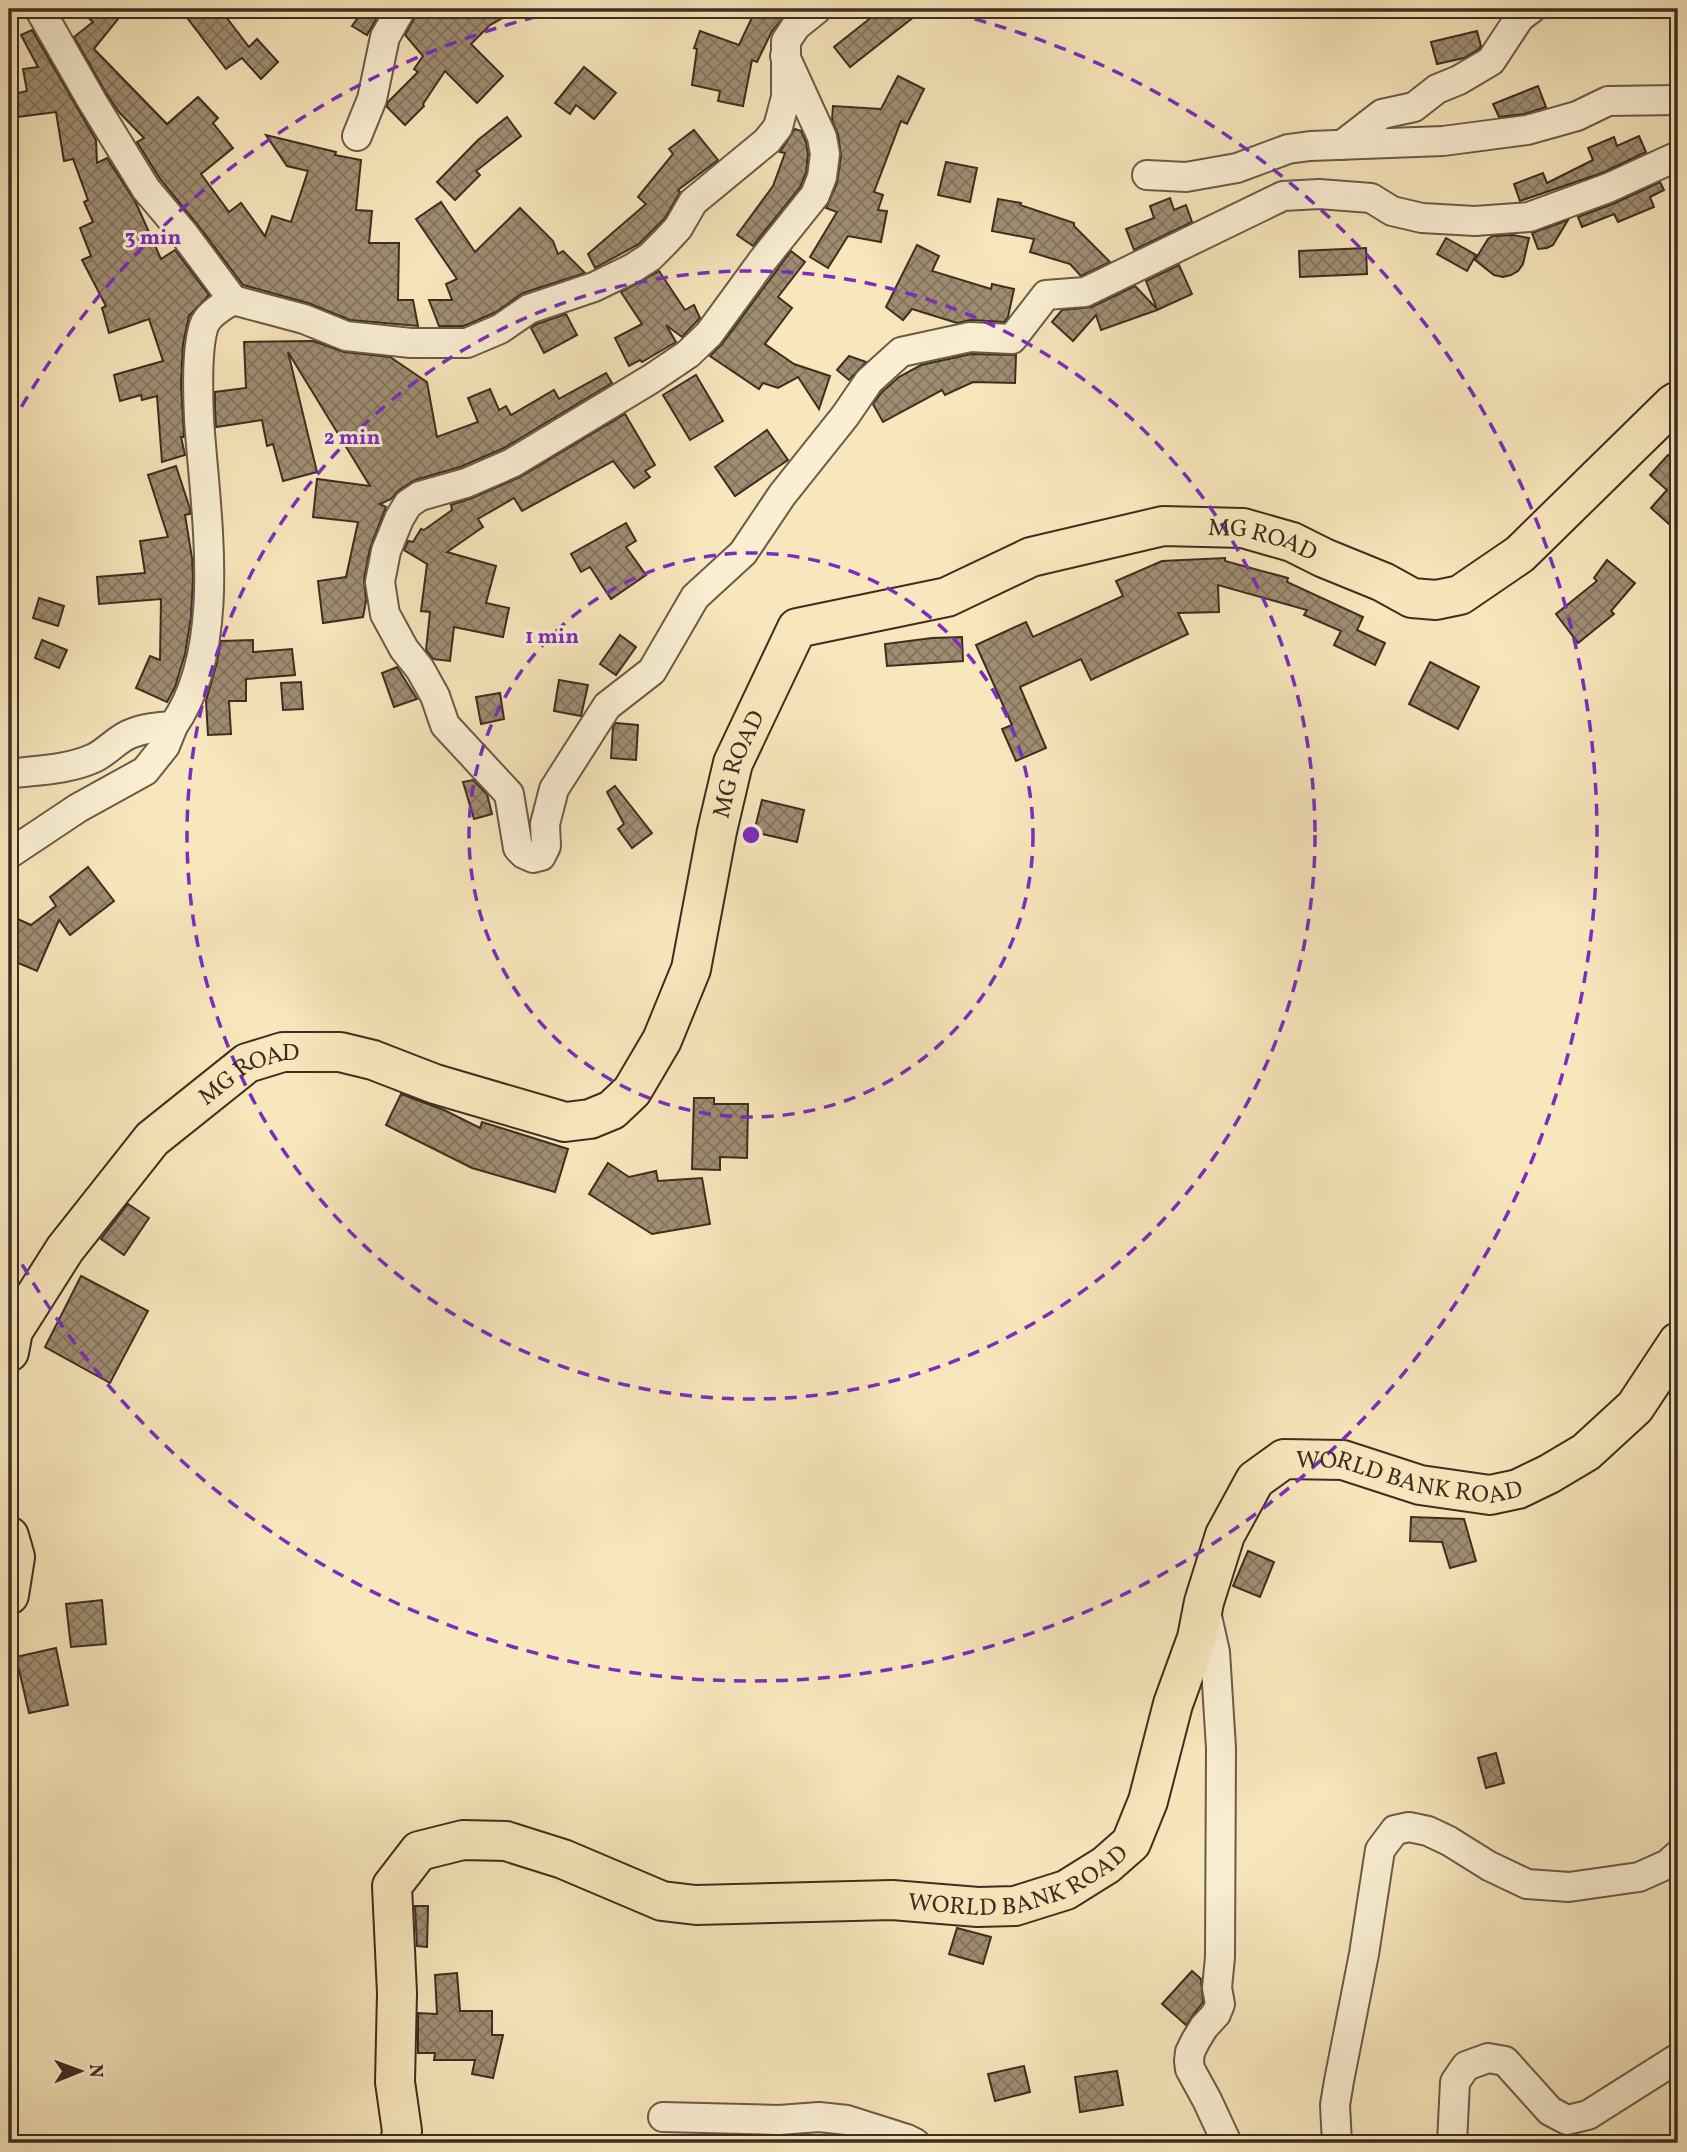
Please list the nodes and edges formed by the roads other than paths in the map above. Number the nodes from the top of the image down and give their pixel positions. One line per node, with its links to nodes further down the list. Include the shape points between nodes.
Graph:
1 (401, 9): 7 (street, via 385,37 372,99)
2 (817, 9): 5 (street, via 796,26 786,41)
3 (1531, 9): 8 (street, via 1520,17 1491,61 1437,89 1414,107 1382,114)
4 (40, 10): 11 (street, via 145,189)
5 (785, 56): 9 (street, via 822,137 822,177 815,195 709,334 652,379 512,463 408,504 386,551 380,582 385,614 435,696 445,725 509,794 518,848 533,858 541,856 546,846 545,824 554,789 607,706 652,671 695,597 743,554 869,381 901,352 970,337 1012,339 1046,295 1085,292 1283,196 1371,198 1392,211 1422,218 1529,217); 11 (street, via 786,97 778,127 693,202 678,228 657,250 633,268 529,309 500,329 467,342 381,341 346,336)
6 (1678, 100): 8 (street, via 1608,101 1577,116 1527,130 1443,141)
7 (357, 136)
8 (1342, 145): 10 (street, via 1288,149 1237,168 1186,177)
9 (1678, 156)
10 (1147, 175)
11 (233, 300): 13 (street, via 218,308 206,323 201,345 198,394 208,529 208,608 200,666)
12 (1678, 401): 17 (main road, MG ROAD, via 1520,554 1460,595 1412,598 1292,542 1243,528 1163,526 1031,557 947,597 797,628 733,763 691,969 662,1040 632,1091 612,1110 565,1122 340,1052 283,1052 247,1063 152,1139 65,1249 13,1331)
13 (173, 726): 14 (street, via 128,734 93,759); 15 (street, via 165,746 145,771)
14 (9, 774)
15 (9, 854)
16 (1678, 1342): 20 (main road, WORLD BANK ROAD, via 1635,1407 1586,1452 1518,1489 1490,1495 1420,1485 1343,1460 1284,1459 1255,1480 1225,1535)
17 (9, 1352)
18 (9, 1536): 19 (main road, via 15,1557)
19 (9, 1595)
20 (1204, 1602): 24 (main road, WORLD BANK ROAD, via 1148,1801 1131,1843 1066,1890 1015,1906 892,1900 696,1905 662,1901 506,1840 463,1840 419,1851 391,1886 397,1993 394,2082); 26 (street, via 1215,1651 1222,1748 1220,2004 1190,2052 1189,2069)
21 (1678, 1855): 27 (street, via 1639,1877 1569,1887 1527,1884 1428,1830 1395,1830 1380,1850 1335,2105)
22 (1678, 2058): 28 (street, via 1588,2115 1567,2120 1550,2111 1505,2061 1488,2057 1466,2066 1455,2082)
23 (663, 2117): 25 (street, via 848,2120)
24 (400, 2143)
25 (915, 2143)
26 (1227, 2143)
27 (1337, 2143)
28 (1452, 2143)

